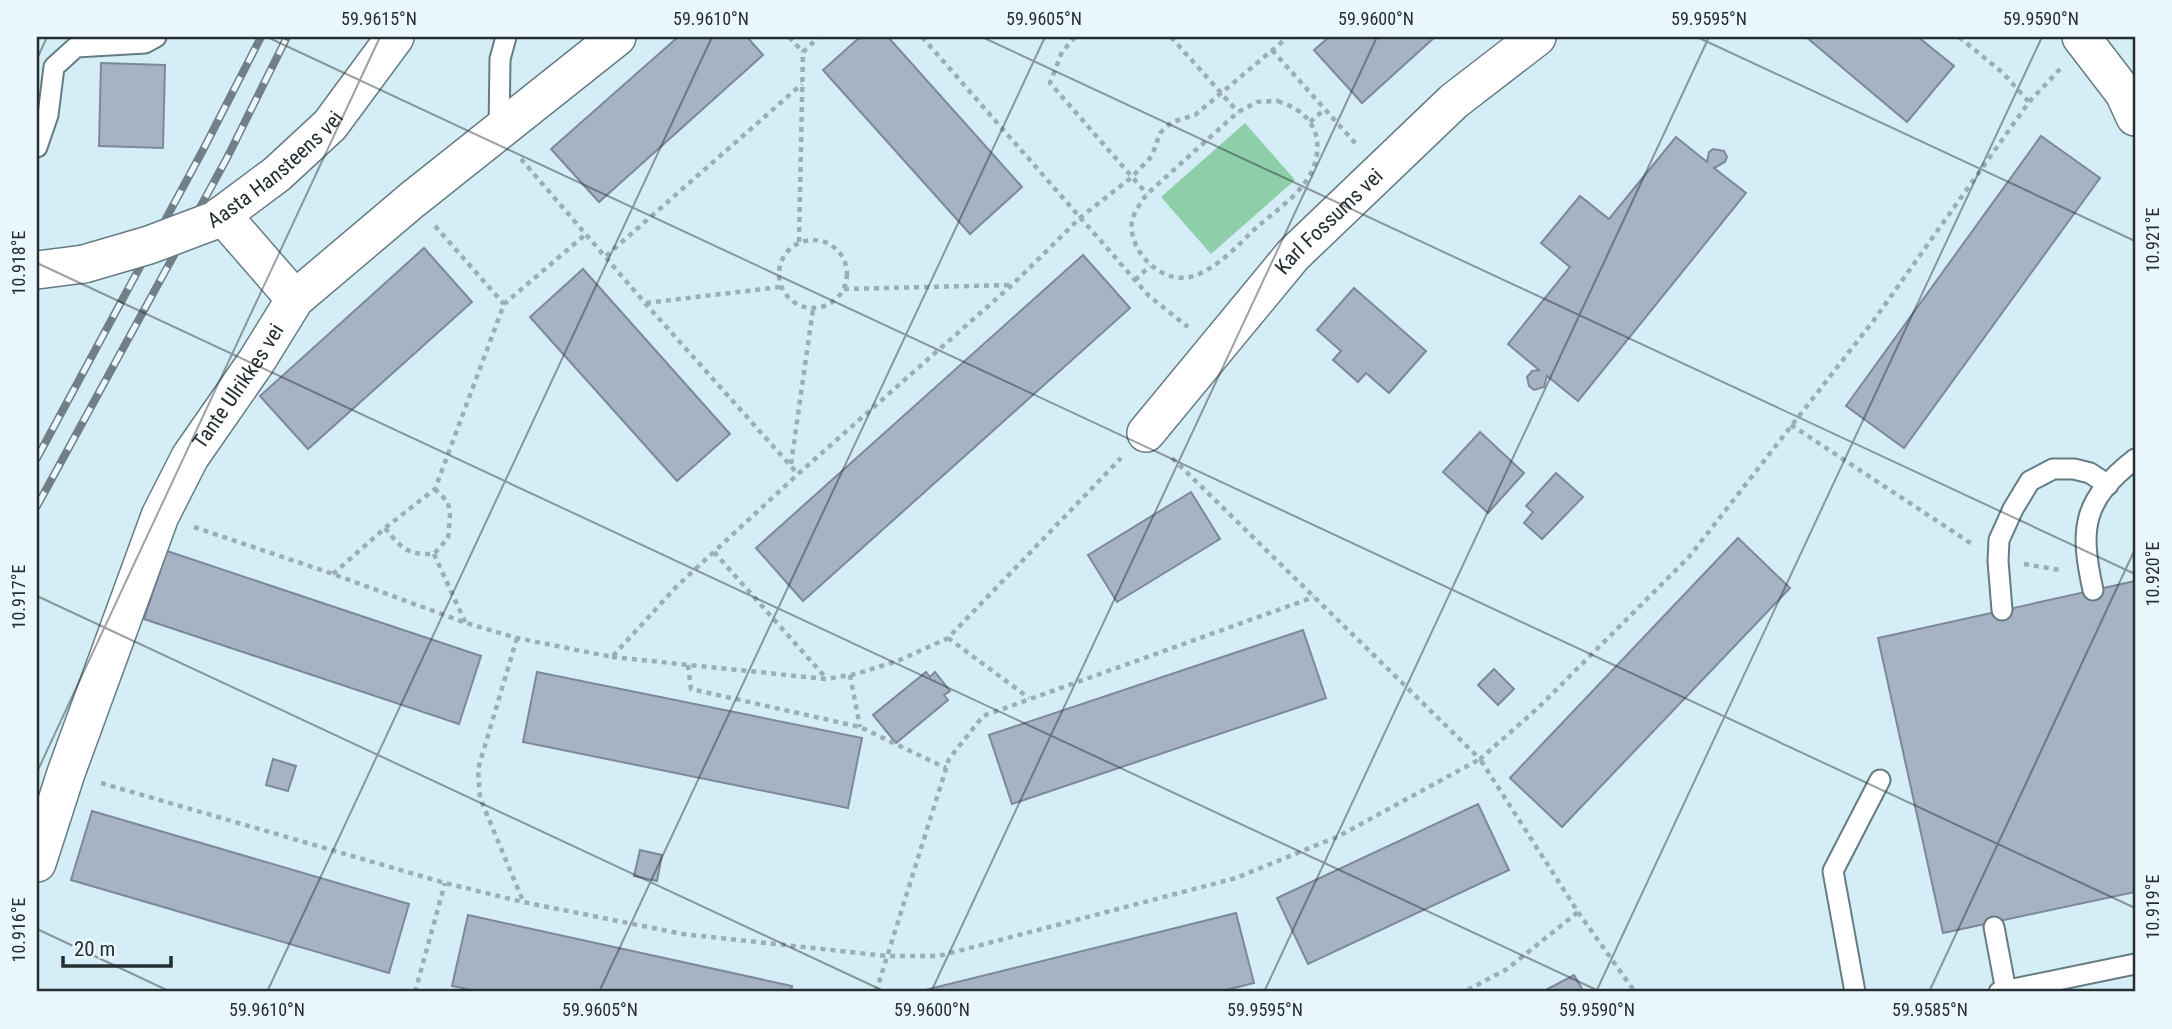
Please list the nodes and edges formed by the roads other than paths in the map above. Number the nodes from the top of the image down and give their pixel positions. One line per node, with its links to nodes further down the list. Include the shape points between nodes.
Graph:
1 (156, 37): 9 (lane, via 145,43 76,47 54,67 48,115)
2 (395, 37): 10 (street, Aasta Hansteens vei, via 330,125 277,173)
3 (506, 37): 8 (lane, via 500,59)
4 (617, 37): 8 (street, Tante Ulrikkes vei)
5 (1538, 37): 13 (street, Karl Fossums vei, via 1454,101 1293,255)
6 (2084, 39): 7 (street, via 2124,93)
7 (2135, 117)
8 (499, 132): 12 (street, Tante Ulrikkes vei)
9 (37, 146)
10 (216, 218): 11 (street, Aasta Hansteens vei, bridge, via 84,264); 12 (street)
11 (37, 270)
12 (295, 299): 19 (street, Tante Ulrikkes vei, via 190,457 160,516)
13 (1146, 433)
14 (2135, 459): 15 (lane)
15 (2108, 485): 16 (lane, via 2092,504 2084,541); 17 (lane, via 2074,469 2053,469 2030,481 1998,540)
16 (2093, 590)
17 (2002, 610)
18 (1880, 780): 22 (lane, via 1833,872)
19 (37, 863)
20 (1994, 927): 23 (lane)
21 (2135, 964): 23 (lane)
22 (1855, 992)
23 (2002, 992)

